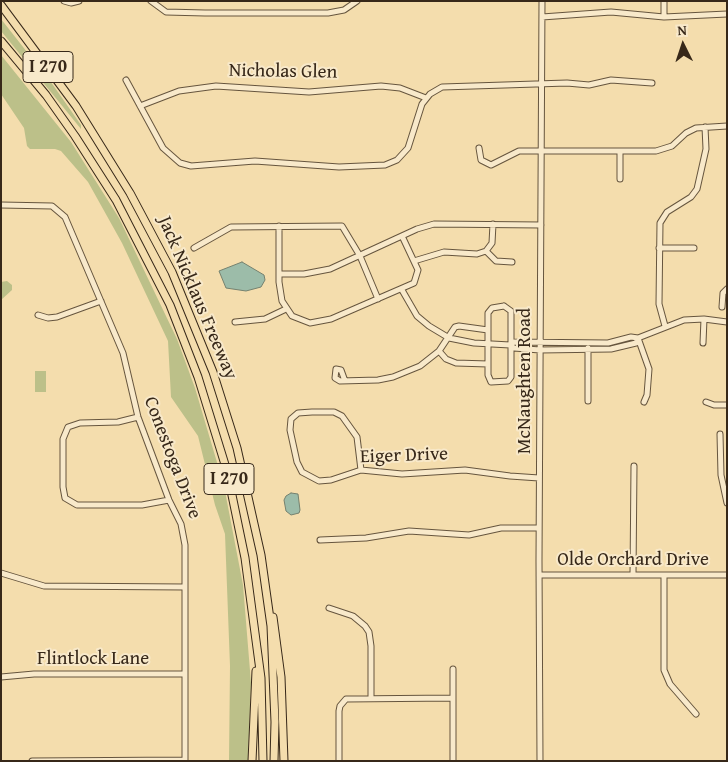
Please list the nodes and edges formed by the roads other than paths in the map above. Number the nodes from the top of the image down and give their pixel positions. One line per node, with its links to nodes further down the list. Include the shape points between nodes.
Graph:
1 (64, 1): 2 (street)
2 (79, 1)
3 (152, 1): 4 (street, via 166,12 206,13 333,12 344,10)
4 (357, 1)
5 (542, 1): 9 (street, McNaughten Road)
6 (664, 1): 10 (street)
7 (2, 6): 80 (highway, Jack Nicklaus Freeway / I 270, via 111,160 172,272 199,334 226,411 255,520)
8 (727, 14): 10 (street)
9 (542, 17): 10 (street, via 618,12); 13 (street, McNaughten Road)
10 (664, 17)
11 (1, 41): 82 (highway, Jack Nicklaus Freeway / I 270, via 46,95 101,175 137,237 170,305 198,376 227,471 245,558)
12 (126, 80): 16 (street)
13 (542, 83): 14 (street, via 589,85 611,80); 15 (street, via 448,86); 20 (street, McNaughten Road)
14 (652, 83)
15 (426, 98): 16 (street, Nicholas Glen, via 400,88 381,86 309,92 216,86 179,91); 16 (street, via 419,108 405,152 393,163 378,166 339,167 254,161 185,165 165,152)
16 (140, 106)
17 (727, 126): 18 (street)
18 (705, 127): 21 (street, via 692,130 672,146 661,150); 29 (street, via 706,149 697,189 663,217)
19 (479, 148): 20 (street, via 481,160 491,165 512,152)
20 (542, 151): 21 (street); 25 (street, McNaughten Road)
21 (620, 152): 22 (street)
22 (620, 180)
23 (1, 205): 39 (street, Conestoga Drive, via 52,206 61,212)
24 (493, 224): 25 (street); 27 (street, via 434,224); 31 (street, via 492,243)
25 (541, 225): 52 (street, McNaughten Road)
26 (279, 226): 28 (street, via 231,227); 32 (street, via 342,226); 35 (street)
27 (402, 236): 32 (street); 33 (street)
28 (194, 248)
29 (659, 248): 30 (street); 46 (street, via 659,304)
30 (694, 248)
31 (486, 251): 33 (street, via 477,254 444,252); 34 (street, via 496,261)
32 (360, 256): 35 (street, via 314,273); 38 (street)
33 (414, 261): 37 (street, via 417,277 414,283)
34 (512, 262)
35 (280, 274): 41 (street, via 280,293)
36 (727, 289): 40 (street, via 722,293)
37 (402, 290): 38 (street); 48 (street, via 417,316)
38 (378, 299): 41 (street, via 317,324 303,322)
39 (101, 301): 42 (street, via 58,317); 64 (street, Conestoga Drive, via 127,364)
40 (722, 307)
41 (286, 309): 44 (street, via 265,320)
42 (38, 315)
43 (704, 319): 45 (street); 46 (street, via 684,320); 51 (street)
44 (235, 322)
45 (727, 322)
46 (665, 326): 49 (street)
47 (488, 330): 48 (street, via 459,326); 53 (street); 54 (street, via 489,310 507,307 511,311)
48 (449, 338): 53 (street); 57 (street)
49 (638, 338): 50 (street, via 608,343); 56 (street, via 636,343 627,346); 61 (street, via 649,370)
50 (588, 342): 52 (street); 56 (street)
51 (703, 342)
52 (540, 343): 54 (street, via 514,342); 55 (street, McNaughten Road)
53 (488, 344): 54 (street); 58 (street)
54 (510, 345): 55 (street); 58 (street, via 510,379 491,382)
55 (540, 350): 56 (street); 69 (street, McNaughten Road)
56 (588, 350): 60 (street)
57 (439, 351): 58 (street, via 456,363); 59 (street, via 402,375 378,380)
58 (488, 364)
59 (345, 380)
60 (588, 401)
61 (644, 402)
62 (706, 402): 63 (street)
63 (727, 405)
64 (138, 417): 70 (street, Conestoga Drive); 70 (street, via 68,427 63,439 63,487 67,501 77,505 142,505)
65 (720, 434): 67 (street)
66 (634, 466): 76 (street)
67 (724, 466): 71 (street, via 722,485)
68 (361, 470): 68 (street, Eiger Drive, via 326,481 302,472 290,430 293,417 298,413 324,412 342,416 357,437); 69 (street, Eiger Drive, via 402,474 465,470)
69 (539, 478): 72 (street, McNaughten Road)
70 (169, 500): 79 (street, Conestoga Drive, via 185,539)
71 (727, 503)
72 (539, 528): 73 (street, via 501,528 469,536 409,531 366,538); 75 (street, McNaughten Road)
73 (320, 540)
74 (1, 573): 79 (street, via 44,586)
75 (538, 574): 76 (street, Olde Orchard Drive); 97 (street, McNaughten Road)
76 (633, 575): 77 (street, Olde Orchard Drive)
77 (664, 575): 78 (street, Olde Orchard Drive); 88 (street, via 664,670 670,684)
78 (727, 575)
79 (185, 587): 84 (street, Conestoga Drive)
80 (268, 603): 93 (highway, Jack Nicklaus Freeway / I 270); 94 (highway, via 275,625 281,677)
81 (329, 608): 86 (street, via 352,616 368,632)
82 (254, 625): 91 (highway, via 257,677); 92 (highway, Jack Nicklaus Freeway / I 270, via 261,678)
83 (453, 669): 87 (street)
84 (185, 674): 85 (street, Flintlock Lane); 89 (street, Conestoga Drive)
85 (1, 677)
86 (371, 698): 87 (street); 95 (street, via 343,701 339,711)
87 (453, 698): 96 (street)
88 (696, 714)
89 (185, 760): 90 (street)
90 (32, 761)
91 (252, 761)
92 (263, 761)
93 (274, 761)
94 (284, 761)
95 (339, 761)
96 (453, 761)
97 (540, 761)

